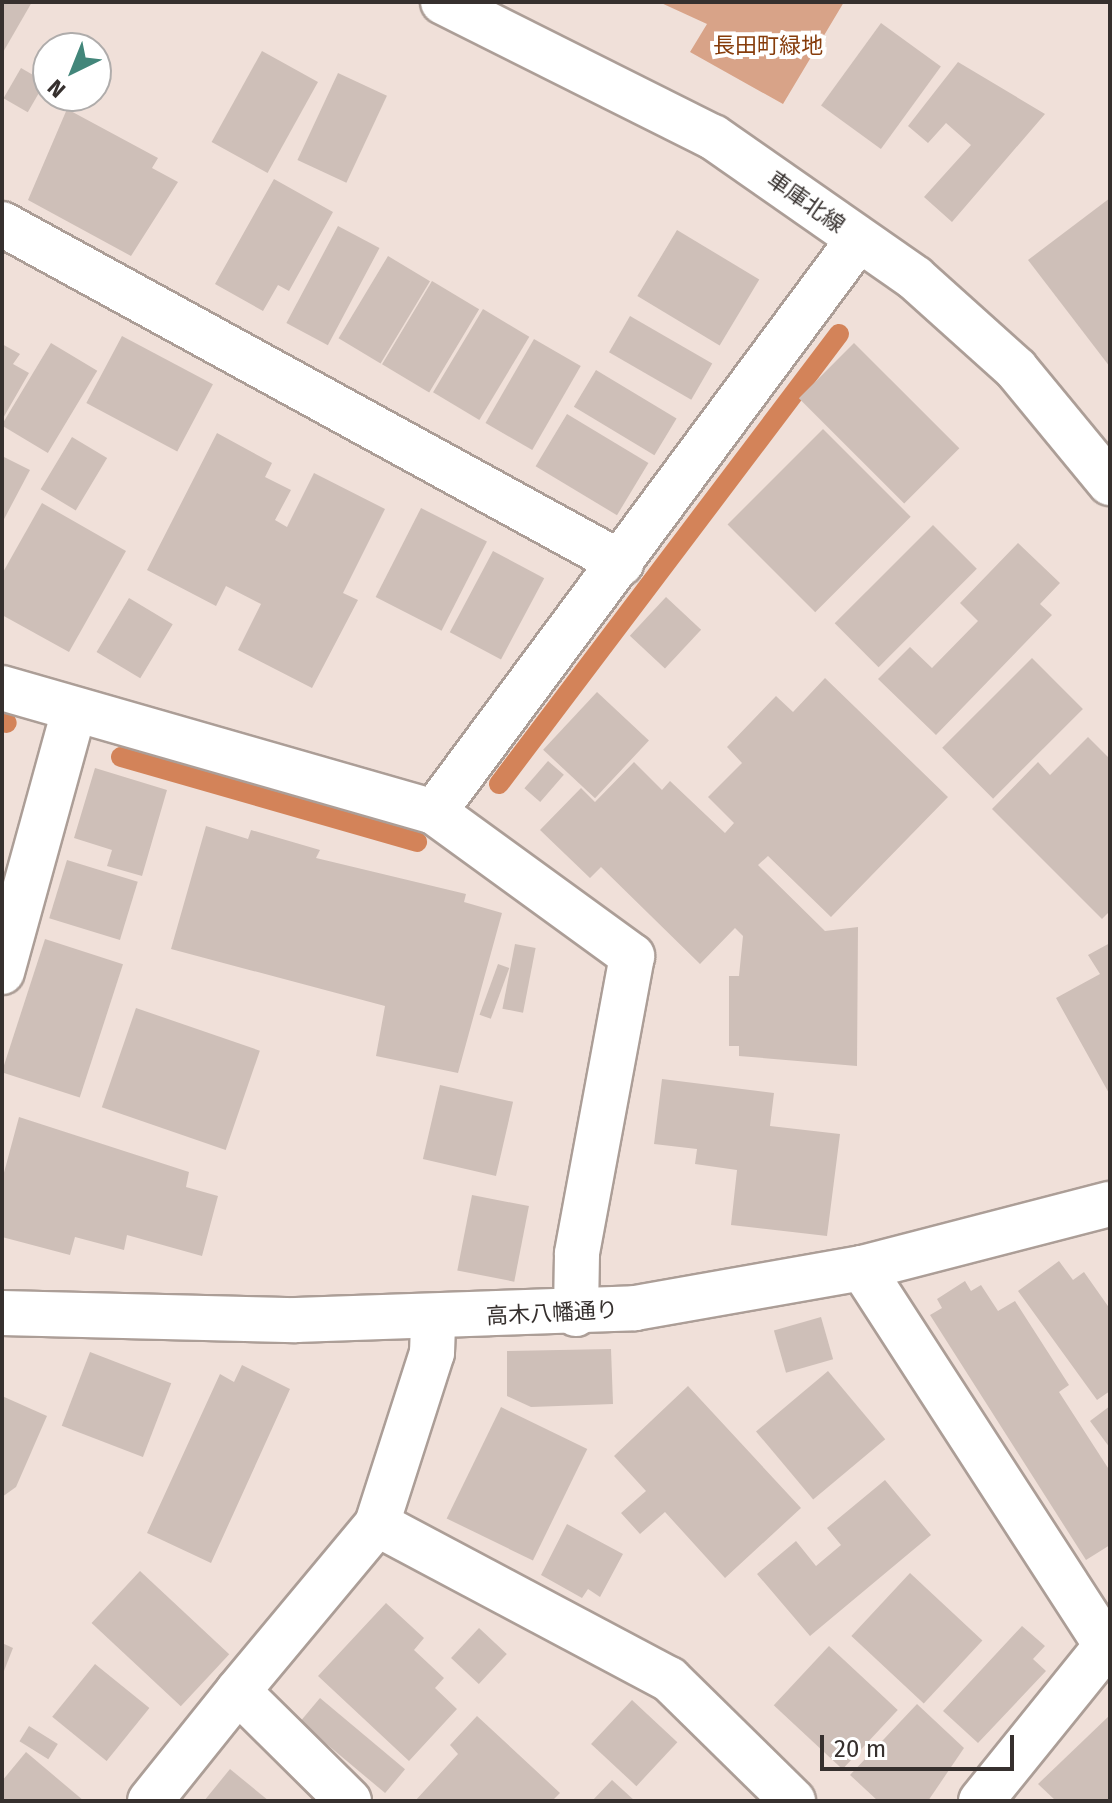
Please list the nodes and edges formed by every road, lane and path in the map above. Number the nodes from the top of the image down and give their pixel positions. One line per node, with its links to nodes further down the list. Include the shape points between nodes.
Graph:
1 (443, 2): 3 (street, 車庫北線, via 713,137)
2 (2, 224): 5 (street)
3 (859, 239): 4 (street, 車庫北線, via 915,278 1016,369); 5 (street)
4 (1110, 483)
5 (621, 563): 8 (street)
6 (2, 688): 7 (street)
7 (74, 710): 8 (street); 9 (street)
8 (434, 812): 13 (street, via 632,956 577,1254)
9 (2, 972)
10 (1104, 1218): 11 (street, 高木八幡通り)
11 (862, 1268): 13 (street, 高木八幡通り); 16 (street)
12 (2, 1313): 14 (street, 高木八幡通り)
13 (576, 1314): 14 (street, 高木八幡通り)
14 (433, 1319): 15 (street, via 432,1353)
15 (377, 1524): 17 (street); 20 (street, via 669,1679)
16 (1109, 1647): 21 (street)
17 (238, 1691): 18 (street); 19 (street)
18 (150, 1801)
19 (349, 1801)
20 (793, 1801)
21 (981, 1801)

